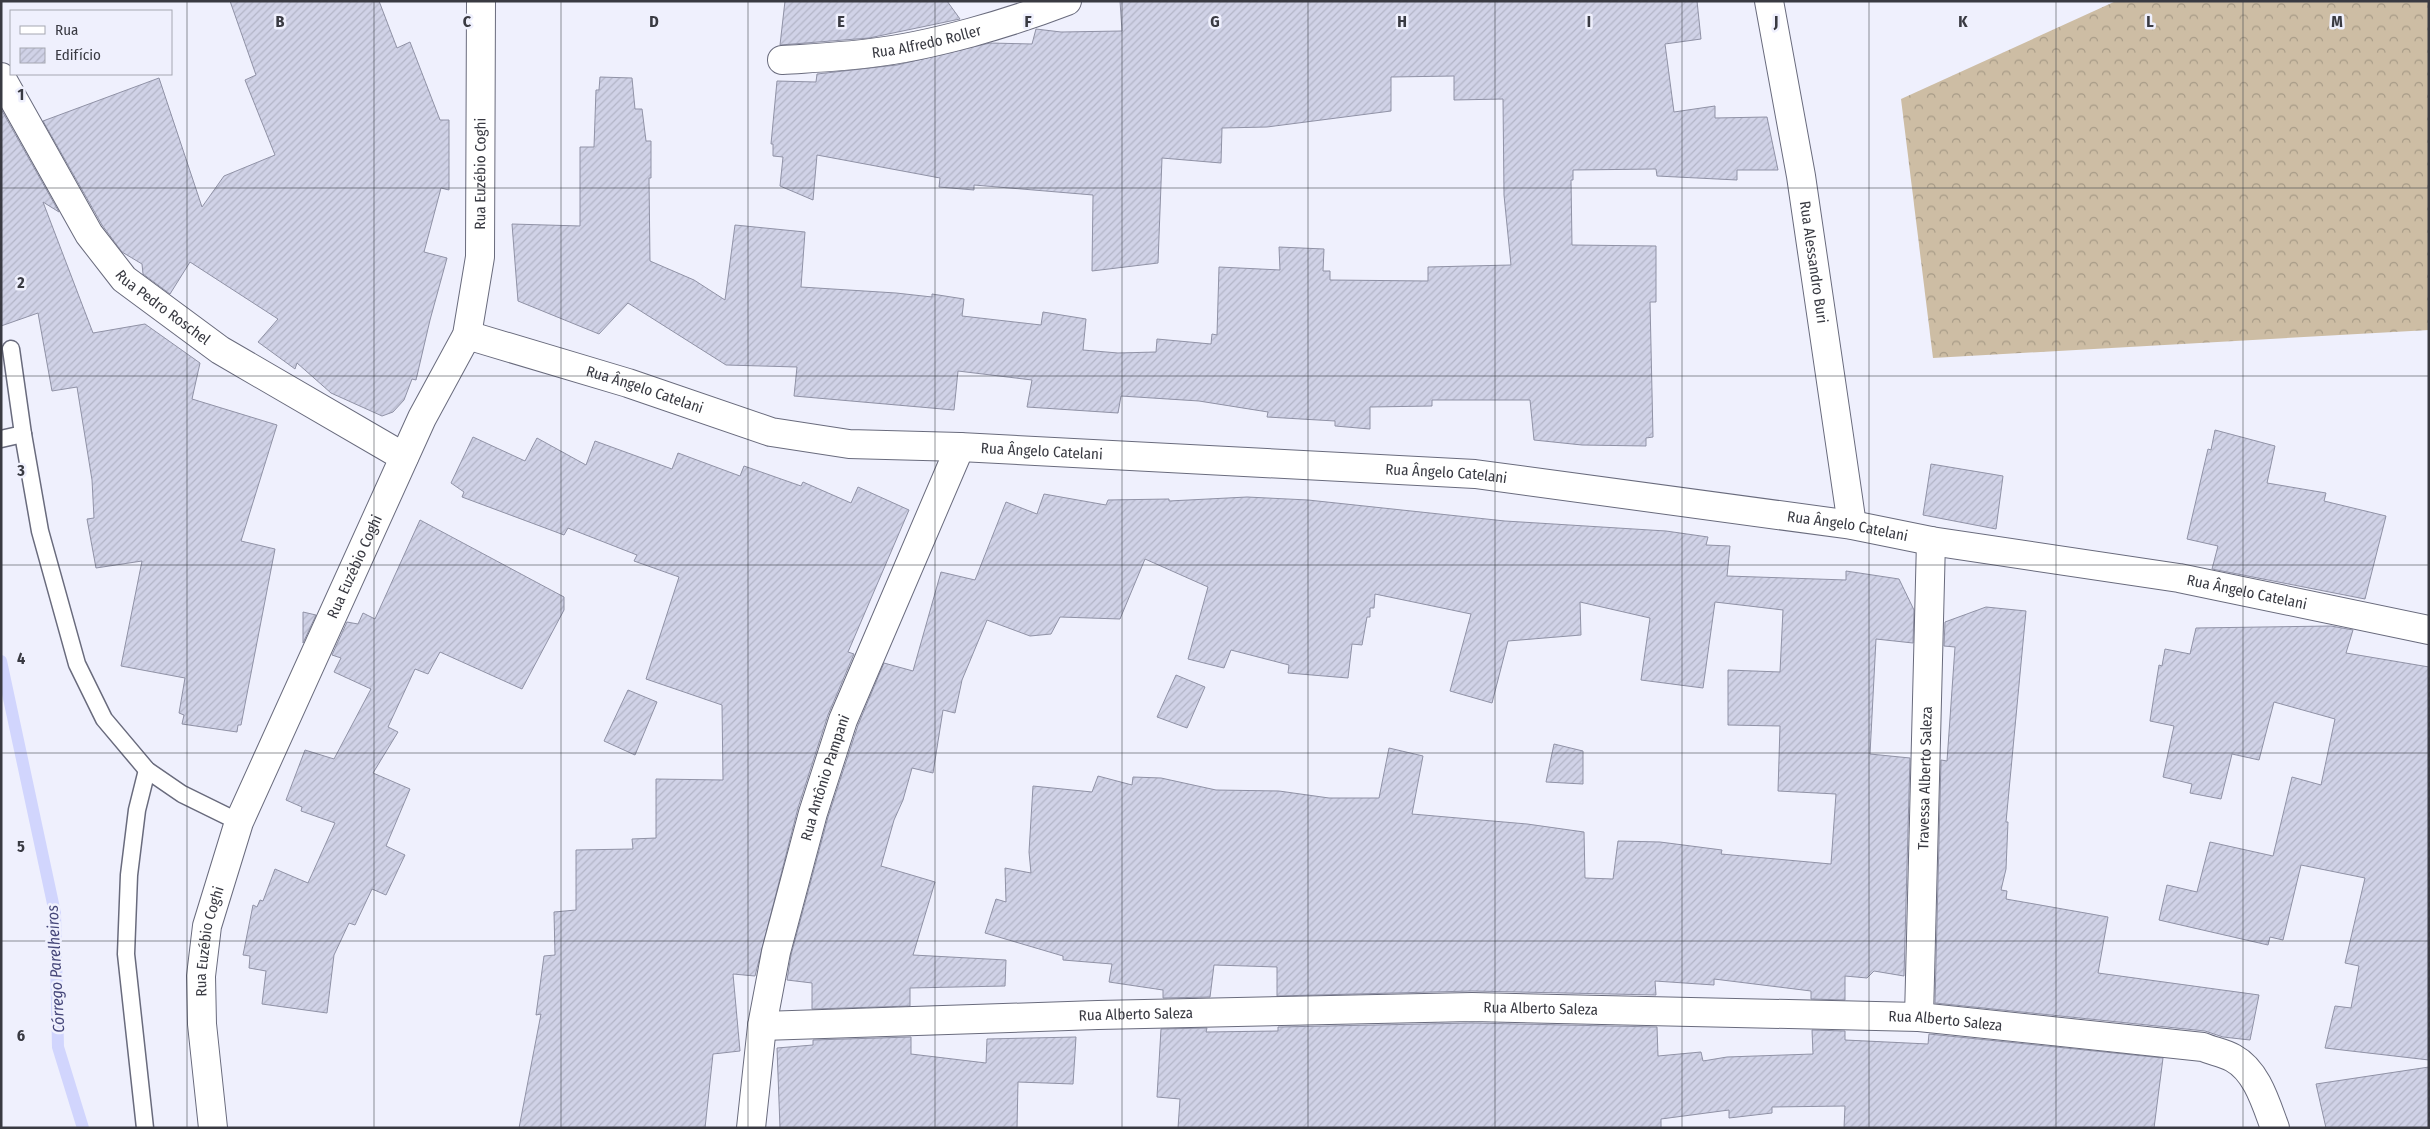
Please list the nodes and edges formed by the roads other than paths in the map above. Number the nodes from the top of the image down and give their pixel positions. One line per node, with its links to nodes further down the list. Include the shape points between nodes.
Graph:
1 (481, 1): 6 (street, Rua Euzébio Coghi, via 480,257)
2 (1067, 1): 4 (street, Rua Alfredo Roller, via 1032,15 881,52)
3 (1769, 1): 12 (street, Rua Alessandro Buri, via 1802,176)
4 (782, 60)
5 (1, 77): 11 (street, Rua Pedro Roschel, via 89,234 124,279 220,350)
6 (467, 335): 10 (street, Rua Ângelo Catelani, via 628,383 771,432 849,444); 11 (street, Rua Euzébio Coghi)
7 (11, 349): 8 (lane)
8 (23, 434): 9 (lane); 15 (lane, via 40,531 77,664 104,719)
9 (1, 439)
10 (960, 447): 12 (street, Rua Ângelo Catelani, via 1475,474); 18 (street, Rua Antônio Pampani, via 843,720 810,823 776,952)
11 (404, 457): 16 (street, Rua Euzébio Coghi)
12 (1852, 525): 13 (street, Rua Ângelo Catelani)
13 (1931, 541): 14 (street, Rua Ângelo Catelani, via 2179,578); 17 (street, Travessa Alberto Saleza)
14 (2429, 630)
15 (147, 770): 16 (lane, via 182,794); 19 (lane, via 129,875 126,954)
16 (239, 822): 20 (street, Rua Euzébio Coghi, via 208,926 201,976 202,1024)
17 (1920, 1017): 18 (street, Rua Alberto Saleza, via 1472,1007); 22 (street, Rua Alberto Saleza, via 2203,1047 2234,1058 2250,1075)
18 (762, 1026): 21 (street, Rua Antônio Pampani)
19 (145, 1128)
20 (213, 1128)
21 (752, 1128)
22 (2275, 1128)

